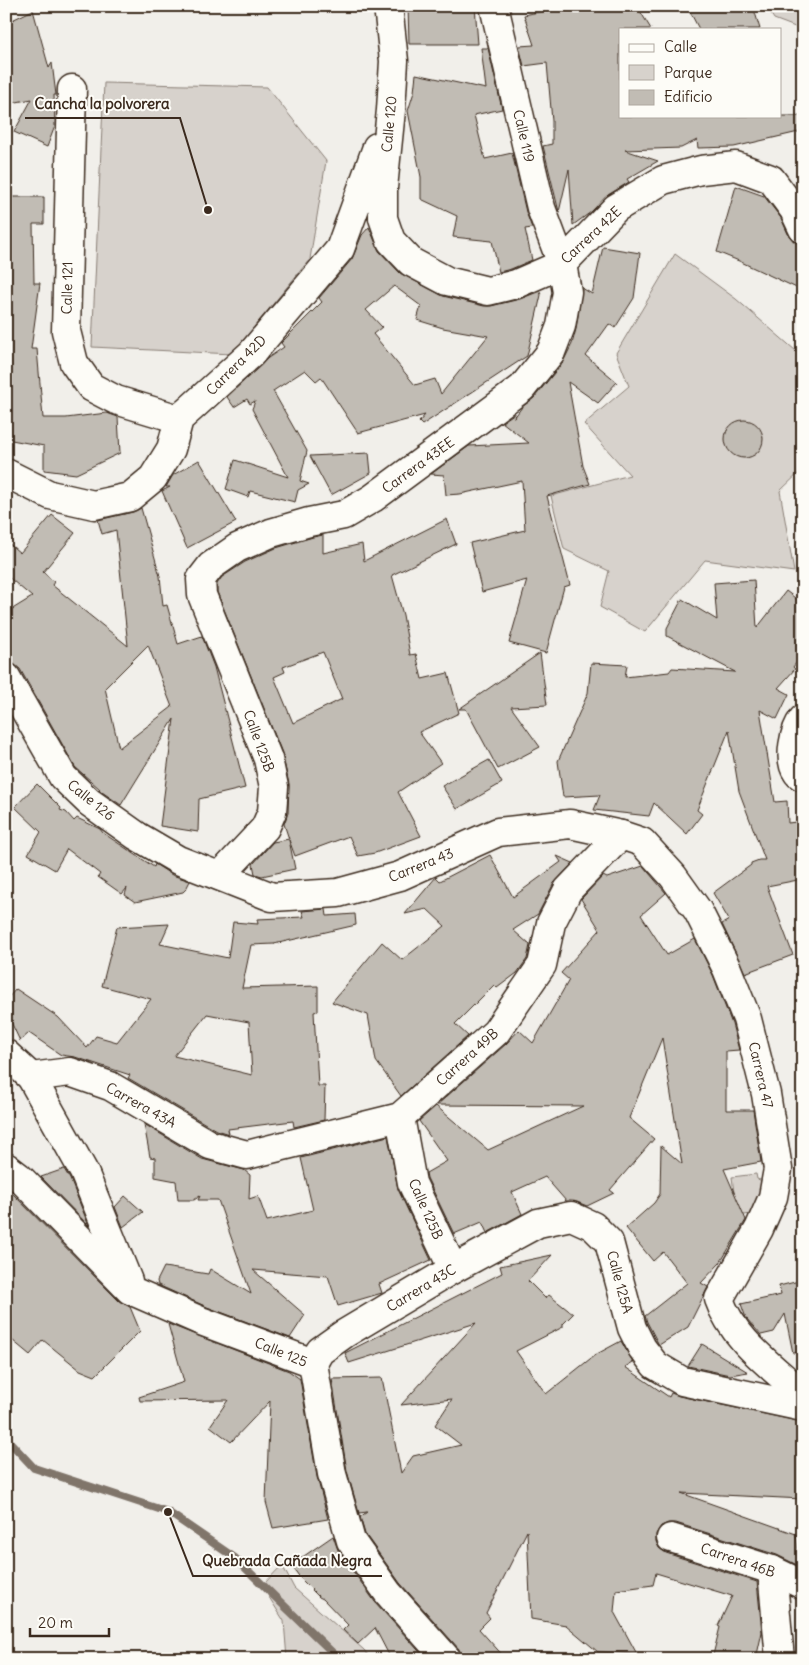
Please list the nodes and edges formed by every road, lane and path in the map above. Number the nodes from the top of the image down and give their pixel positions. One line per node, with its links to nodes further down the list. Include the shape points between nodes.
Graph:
1 (388, 6): 4 (street, Calle 120, via 394,61)
2 (494, 6): 7 (street, Calle 119, via 541,208)
3 (72, 89): 8 (street, Calle 121, via 66,331 74,363 91,387 116,400)
4 (391, 110): 6 (street, Calle 120, via 383,218); 8 (street, Carrera 42D, via 340,249 251,354)
5 (803, 229): 7 (street, Carrera 42E, via 794,210 771,179 736,166 701,170 663,180 616,208)
6 (391, 241): 7 (street, Carrera 42E, via 411,262 447,281 488,291 516,284)
7 (562, 264): 10 (street, Carrera 43EE, via 567,292 561,326 551,352 522,388 373,498 344,515 270,533 237,548 211,566 201,579)
8 (179, 419): 9 (street, via 171,449 153,478 130,497 94,504 50,495)
9 (6, 473)
10 (202, 595): 15 (street, Calle 125B, via 268,759 274,787 272,812 265,828)
11 (6, 677): 15 (street, Calle 126, via 63,777 82,796 137,836 178,860)
12 (803, 719): 13 (street, via 792,752)
13 (799, 775)
14 (621, 835): 15 (street, Carrera 43, via 570,824 498,832 400,876 338,893 272,897); 18 (street, Carrera 49B, via 568,890 551,923 542,965 496,1032); 25 (street, Carrera 47, via 642,842 673,876 698,912 727,969 747,1019 766,1094 778,1169 773,1198 759,1229 719,1299 724,1314 742,1340)
15 (220, 876)
16 (6, 1054): 17 (street)
17 (31, 1077): 19 (street, Carrera 43A, via 70,1072 110,1086 210,1145); 23 (street, via 84,1172)
18 (400, 1117): 19 (street, Carrera 49B); 22 (street, Calle 125B, via 412,1182)
19 (247, 1155)
20 (6, 1167): 23 (street, Calle 125)
21 (538, 1223): 22 (street, Carrera 43C); 26 (street, Calle 125A, via 571,1216 593,1226 609,1242 632,1328 655,1365 682,1381)
22 (453, 1269): 24 (street, Carrera 43C, via 344,1334 320,1351)
23 (130, 1290): 24 (street, Calle 125, via 200,1321)
24 (312, 1363): 30 (street, Calle 125, via 332,1474 352,1542 388,1593)
25 (803, 1395)
26 (803, 1408)
27 (671, 1538): 28 (street, Carrera 46B)
28 (772, 1570): 29 (street, Carrera 46B); 31 (street)
29 (803, 1585)
30 (447, 1659)
31 (780, 1659)

